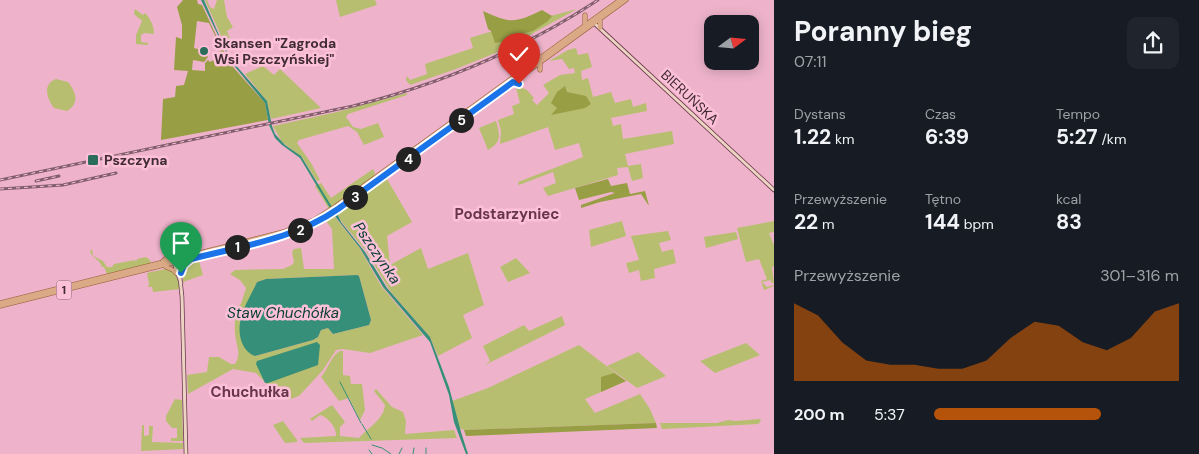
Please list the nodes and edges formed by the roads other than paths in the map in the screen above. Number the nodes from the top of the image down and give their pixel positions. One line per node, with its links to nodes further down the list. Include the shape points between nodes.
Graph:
1 (620, 0): 5 (main road, 1)
2 (626, 0): 4 (main road, 1)
3 (585, 15): 6 (main road)
4 (600, 19): 5 (main road, 1); 7 (main road)
5 (593, 22): 6 (main road, 1); 7 (main road, BIERUŃSKA); 8 (main road, 1)
6 (585, 25): 13 (main road, 1)
7 (600, 28): 14 (main road, BIERUŃSKA)
8 (540, 62): 9 (main road); 10 (main road, 1)
9 (540, 70)
10 (513, 82): 11 (main road); 15 (main road, 1)
11 (521, 84)
12 (376, 170): 13 (main road)
13 (379, 175): 15 (main road, 1)
14 (774, 190)
15 (337, 208): 16 (main road, 1, via 292,229)
16 (190, 257): 17 (main road, 1); 18 (main road, via 174,249); 19 (main road)
17 (176, 261): 18 (main road, 1); 19 (main road)
18 (162, 264): 19 (main road); 20 (main road, 1)
19 (179, 273): 21 (main road)
20 (0, 305)
21 (186, 454)

